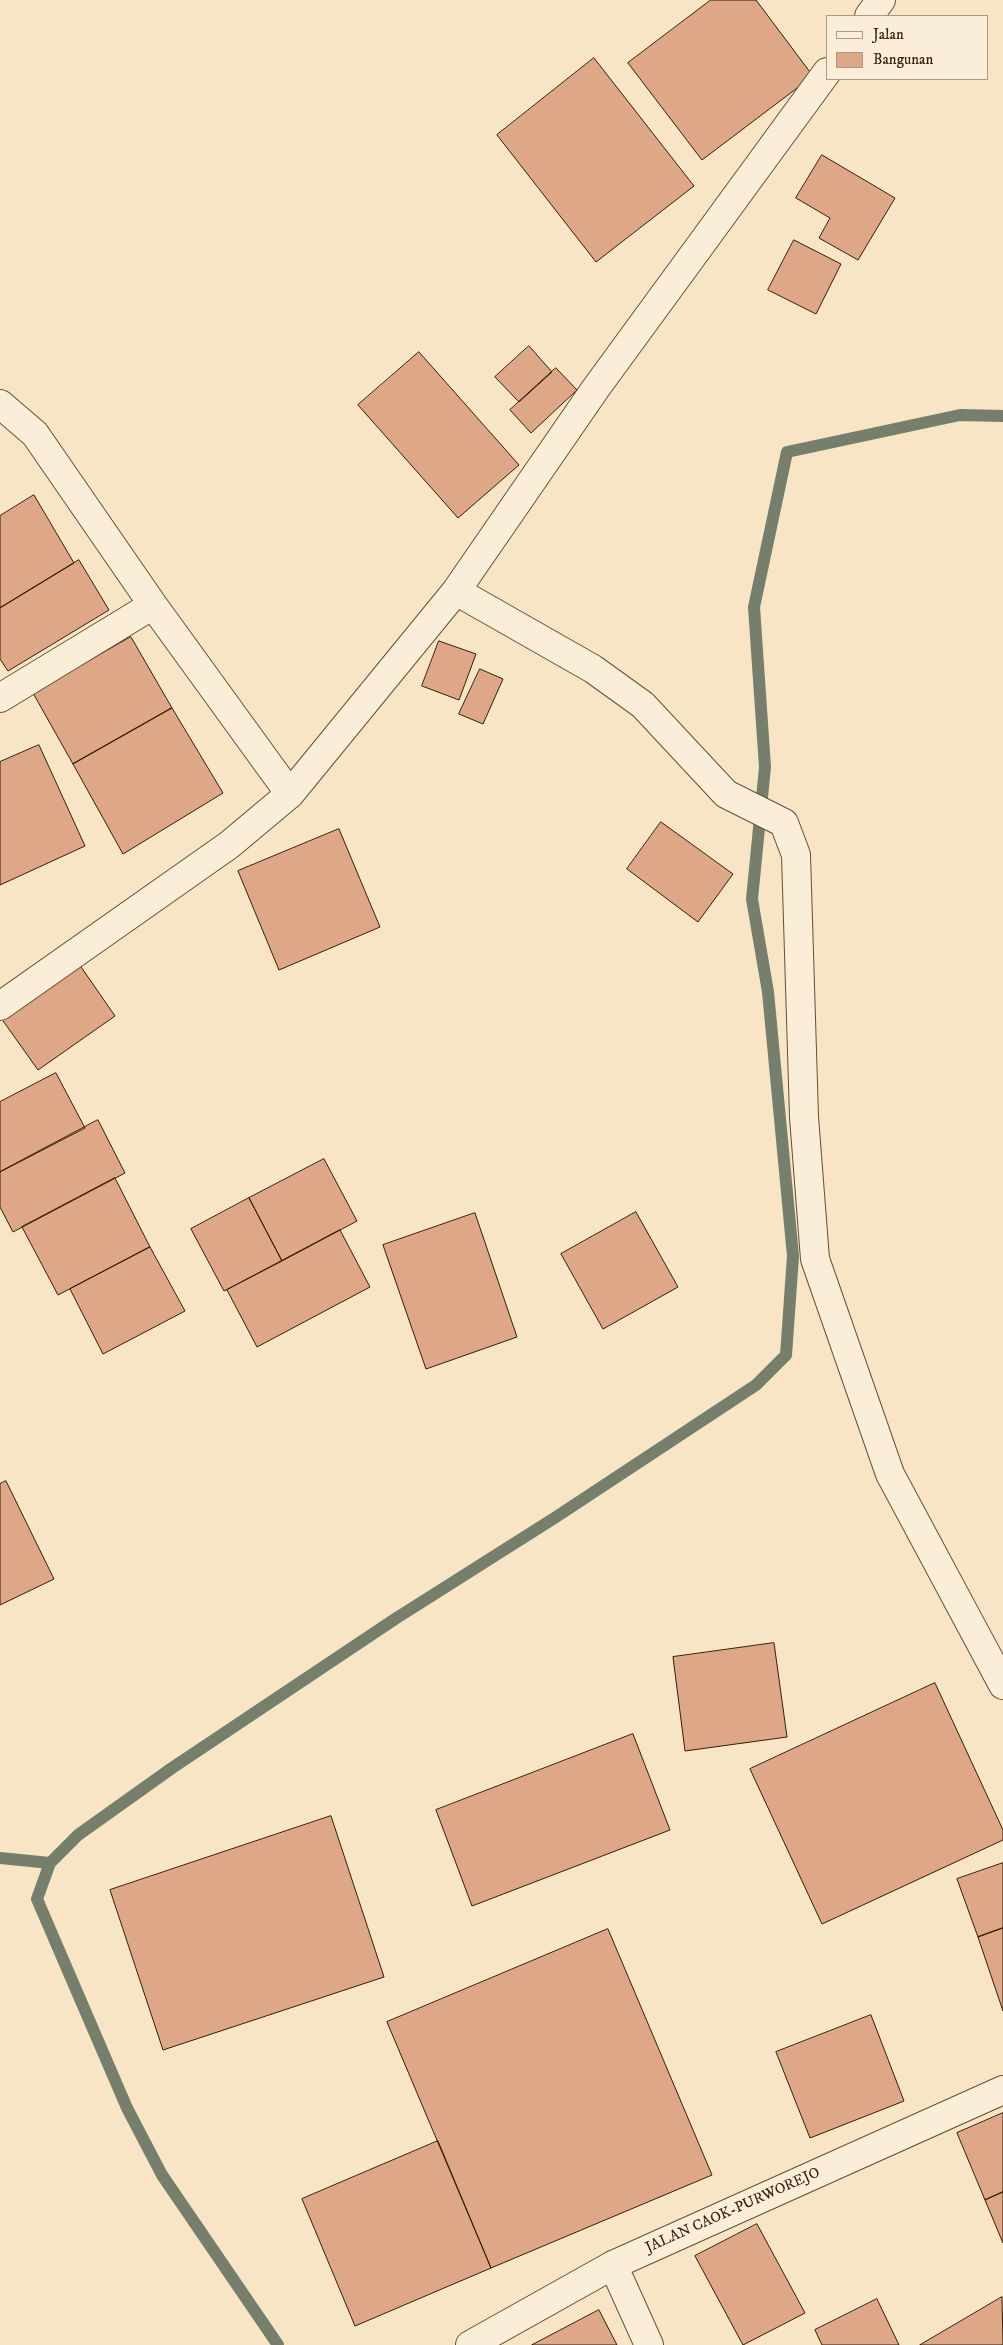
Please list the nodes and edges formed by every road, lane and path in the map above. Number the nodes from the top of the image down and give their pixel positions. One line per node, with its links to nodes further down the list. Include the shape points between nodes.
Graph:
1 (881, 0): 2 (street)
2 (869, 15)
3 (826, 73): 5 (street, via 596,388)
4 (0, 404): 6 (street, via 35,434)
5 (456, 591): 8 (street); 10 (street, via 594,669 643,705 726,794 784,823 796,855 804,1117 815,1259 890,1474)
6 (153, 605): 7 (street); 8 (street)
7 (0, 698)
8 (290, 794): 9 (street, via 229,845)
9 (0, 1006)
10 (1003, 1684)
11 (1003, 2090): 12 (street, JALAN CAOK-PURWOREJO)
12 (613, 2265): 13 (street, JALAN CAOK-PURWOREJO); 14 (street)
13 (470, 2345)
14 (649, 2345)

